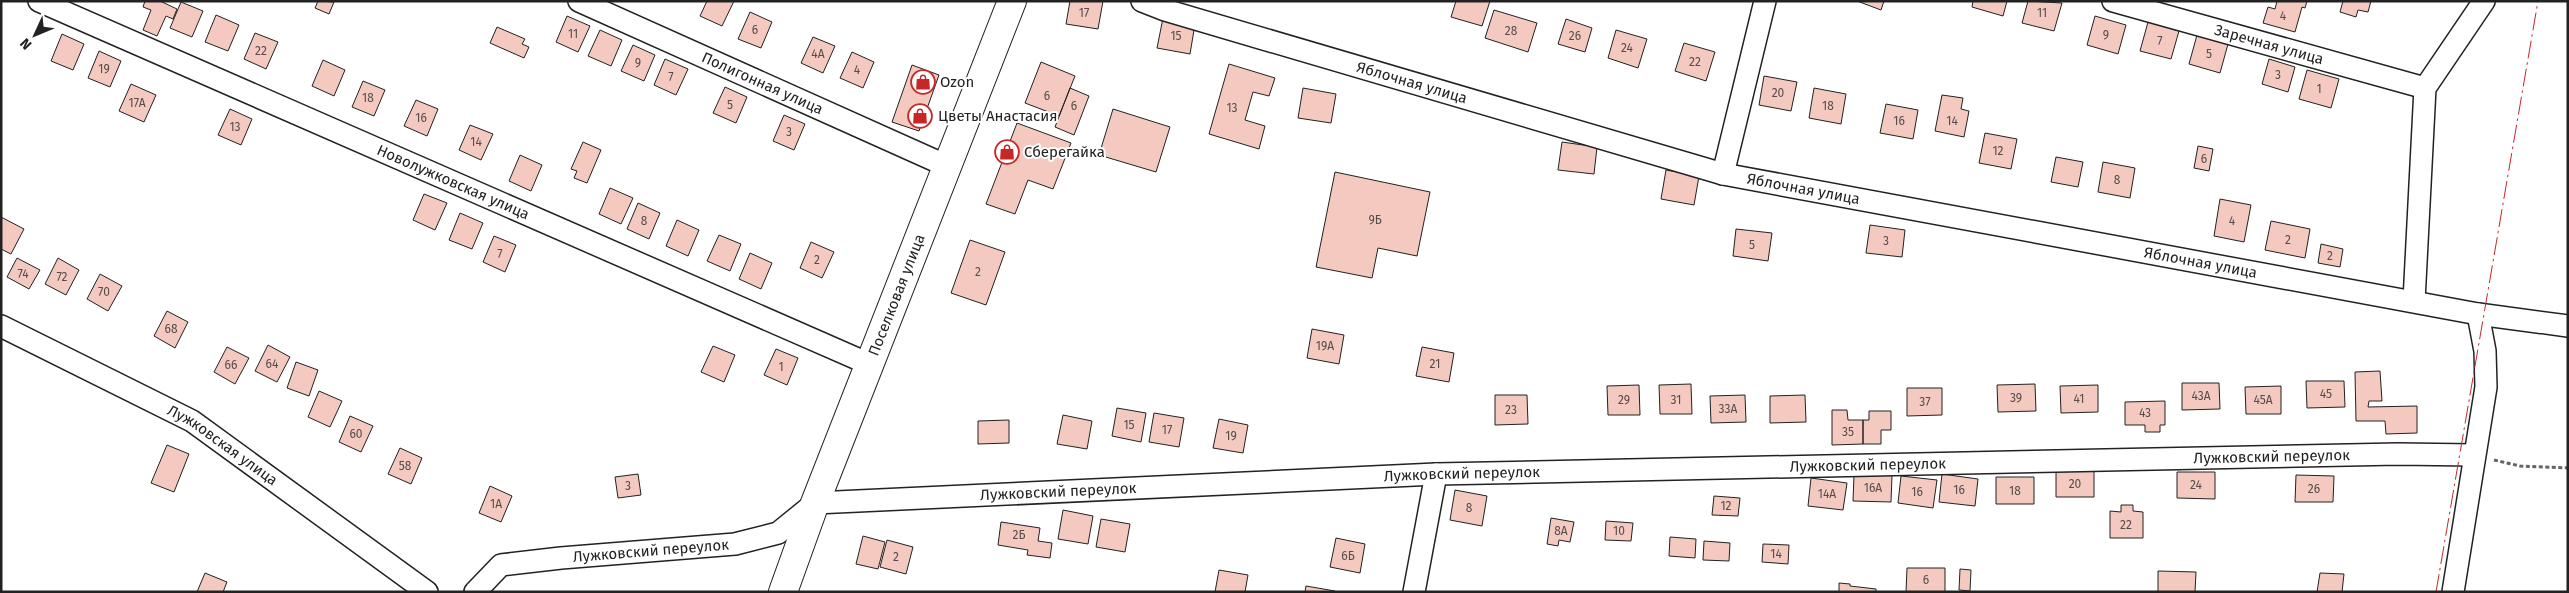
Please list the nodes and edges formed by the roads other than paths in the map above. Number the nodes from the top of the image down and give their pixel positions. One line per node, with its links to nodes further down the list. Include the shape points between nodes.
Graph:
1 (39, 1): 15 (street, Новолужковская улица)
2 (580, 1): 9 (street, Полигонная улица)
3 (1142, 1): 10 (street, Яблочная улица)
4 (1765, 1): 10 (street)
5 (2113, 1): 8 (street, Заречная улица)
6 (2484, 1): 8 (street)
7 (1008, 4): 9 (highway, Поселковая улица)
8 (2425, 88): 11 (street)
9 (947, 166): 15 (highway, Поселковая улица)
10 (1723, 174): 11 (street, Яблочная улица)
11 (2414, 301): 12 (street, Яблочная улица)
12 (2478, 314): 14 (street, Яблочная улица); 16 (street, via 2485,351 2486,387)
13 (1, 326): 19 (street, Лужковская улица, via 192,421)
14 (2568, 326)
15 (869, 364): 18 (highway, Поселковая улица)
16 (2474, 455): 17 (street, Лужковский переулок); 23 (street)
17 (1436, 474): 18 (street, Лужковский переулок); 22 (street)
18 (815, 503): 20 (street, Лужковский переулок, via 778,533 735,544 501,566); 21 (highway, Поселковая улица)
19 (427, 592)
20 (475, 592)
21 (783, 592)
22 (1414, 592)
23 (2453, 592)

